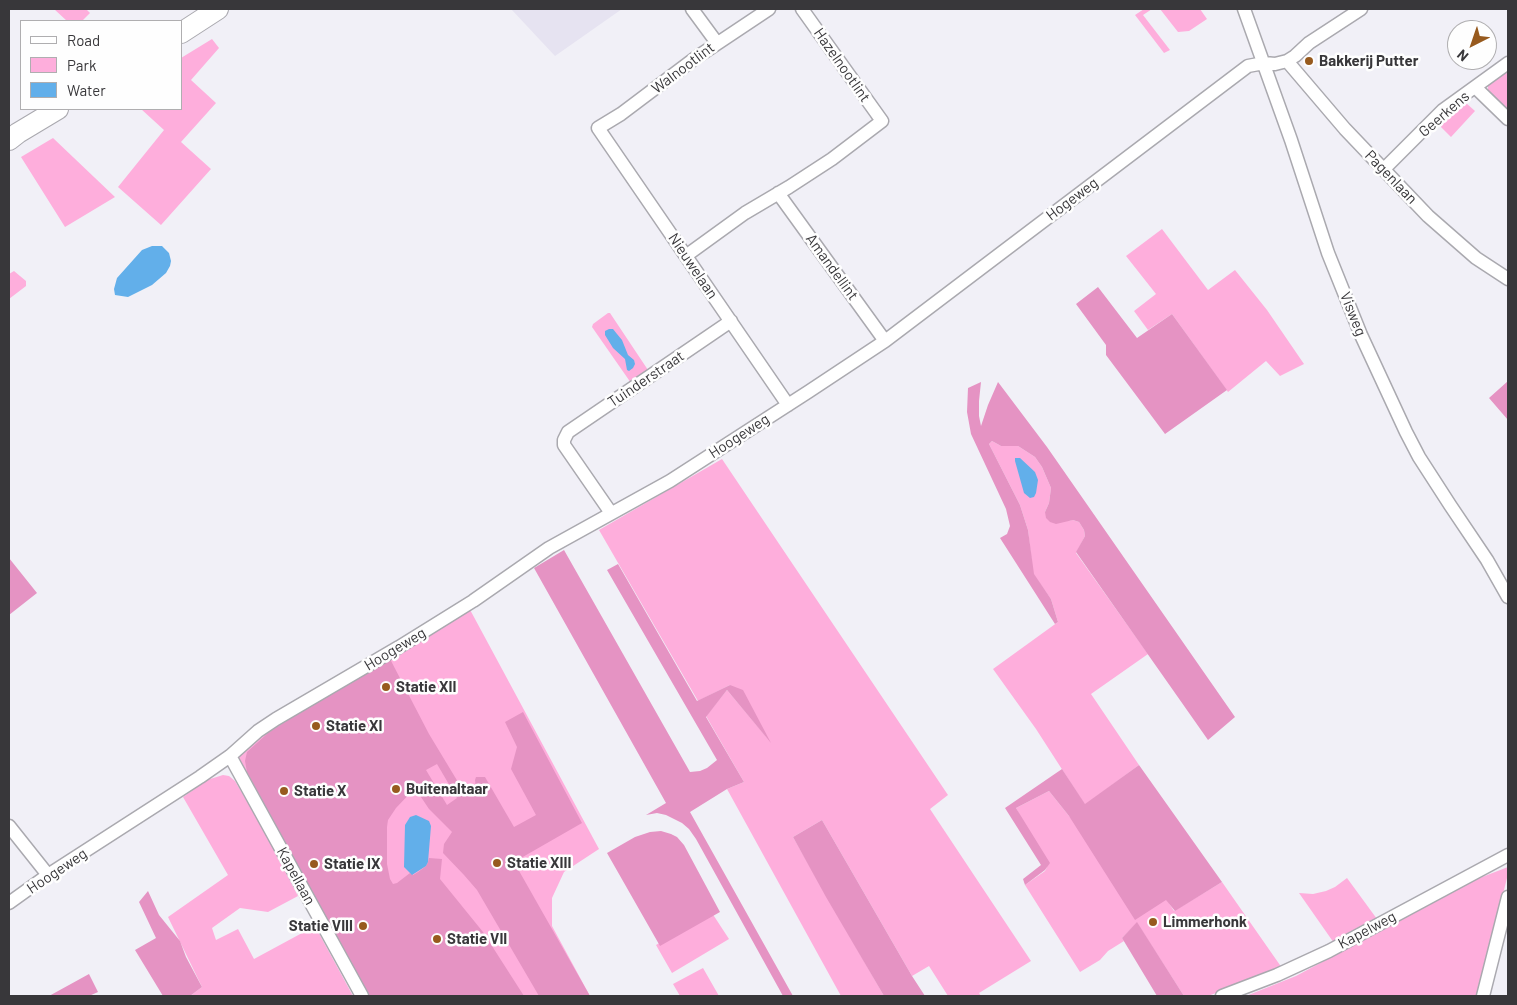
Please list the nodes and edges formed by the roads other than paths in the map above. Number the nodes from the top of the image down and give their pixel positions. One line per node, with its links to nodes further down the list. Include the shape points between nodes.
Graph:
1 (218, 9): 7 (main road)
2 (692, 9): 8 (street)
3 (769, 9): 8 (street, Walnootlint)
4 (802, 9): 18 (street, Hazelnootlint, via 882,121 832,159)
5 (1244, 9): 11 (street, Visweg)
6 (1361, 9): 9 (street)
7 (182, 31)
8 (717, 43): 15 (street, Walnootlint, via 628,110)
9 (1287, 61): 11 (street, Hogeweg); 17 (street, Pagenlaan)
10 (1508, 63): 12 (street, Geerkens)
11 (1264, 64): 22 (street, Hogeweg, via 1248,66); 25 (street, Visweg, via 1328,253 1361,336 1419,457)
12 (1475, 88): 14 (street); 17 (street, Geerkens, via 1444,110)
13 (56, 110): 16 (main road)
14 (1508, 119)
15 (598, 128): 19 (street, Nieuwelaan)
16 (12, 136)
17 (1384, 169): 20 (street, Pagenlaan, via 1435,222 1476,258)
18 (778, 193): 19 (street); 22 (street, Amandellint)
19 (686, 255): 21 (street, Nieuwelaan)
20 (1508, 279)
21 (731, 321): 23 (street, Nieuwelaan); 24 (street, Tuinderstraat, via 568,432 564,446)
22 (885, 341): 23 (street, Hogeweg)
23 (788, 405): 24 (street, Hoogeweg, via 670,481)
24 (610, 513): 26 (street, Hoogeweg, via 549,548 432,626 276,719)
25 (1508, 597)
26 (230, 756): 29 (street, Hoogeweg); 32 (street, Kapellaan)
27 (9, 826): 29 (street)
28 (1508, 855): 33 (street, Kapelweg, via 1337,947)
29 (48, 876): 31 (street, Hoogeweg)
30 (1508, 897): 34 (street)
31 (9, 903)
32 (362, 996)
33 (1222, 996)
34 (1483, 996)

